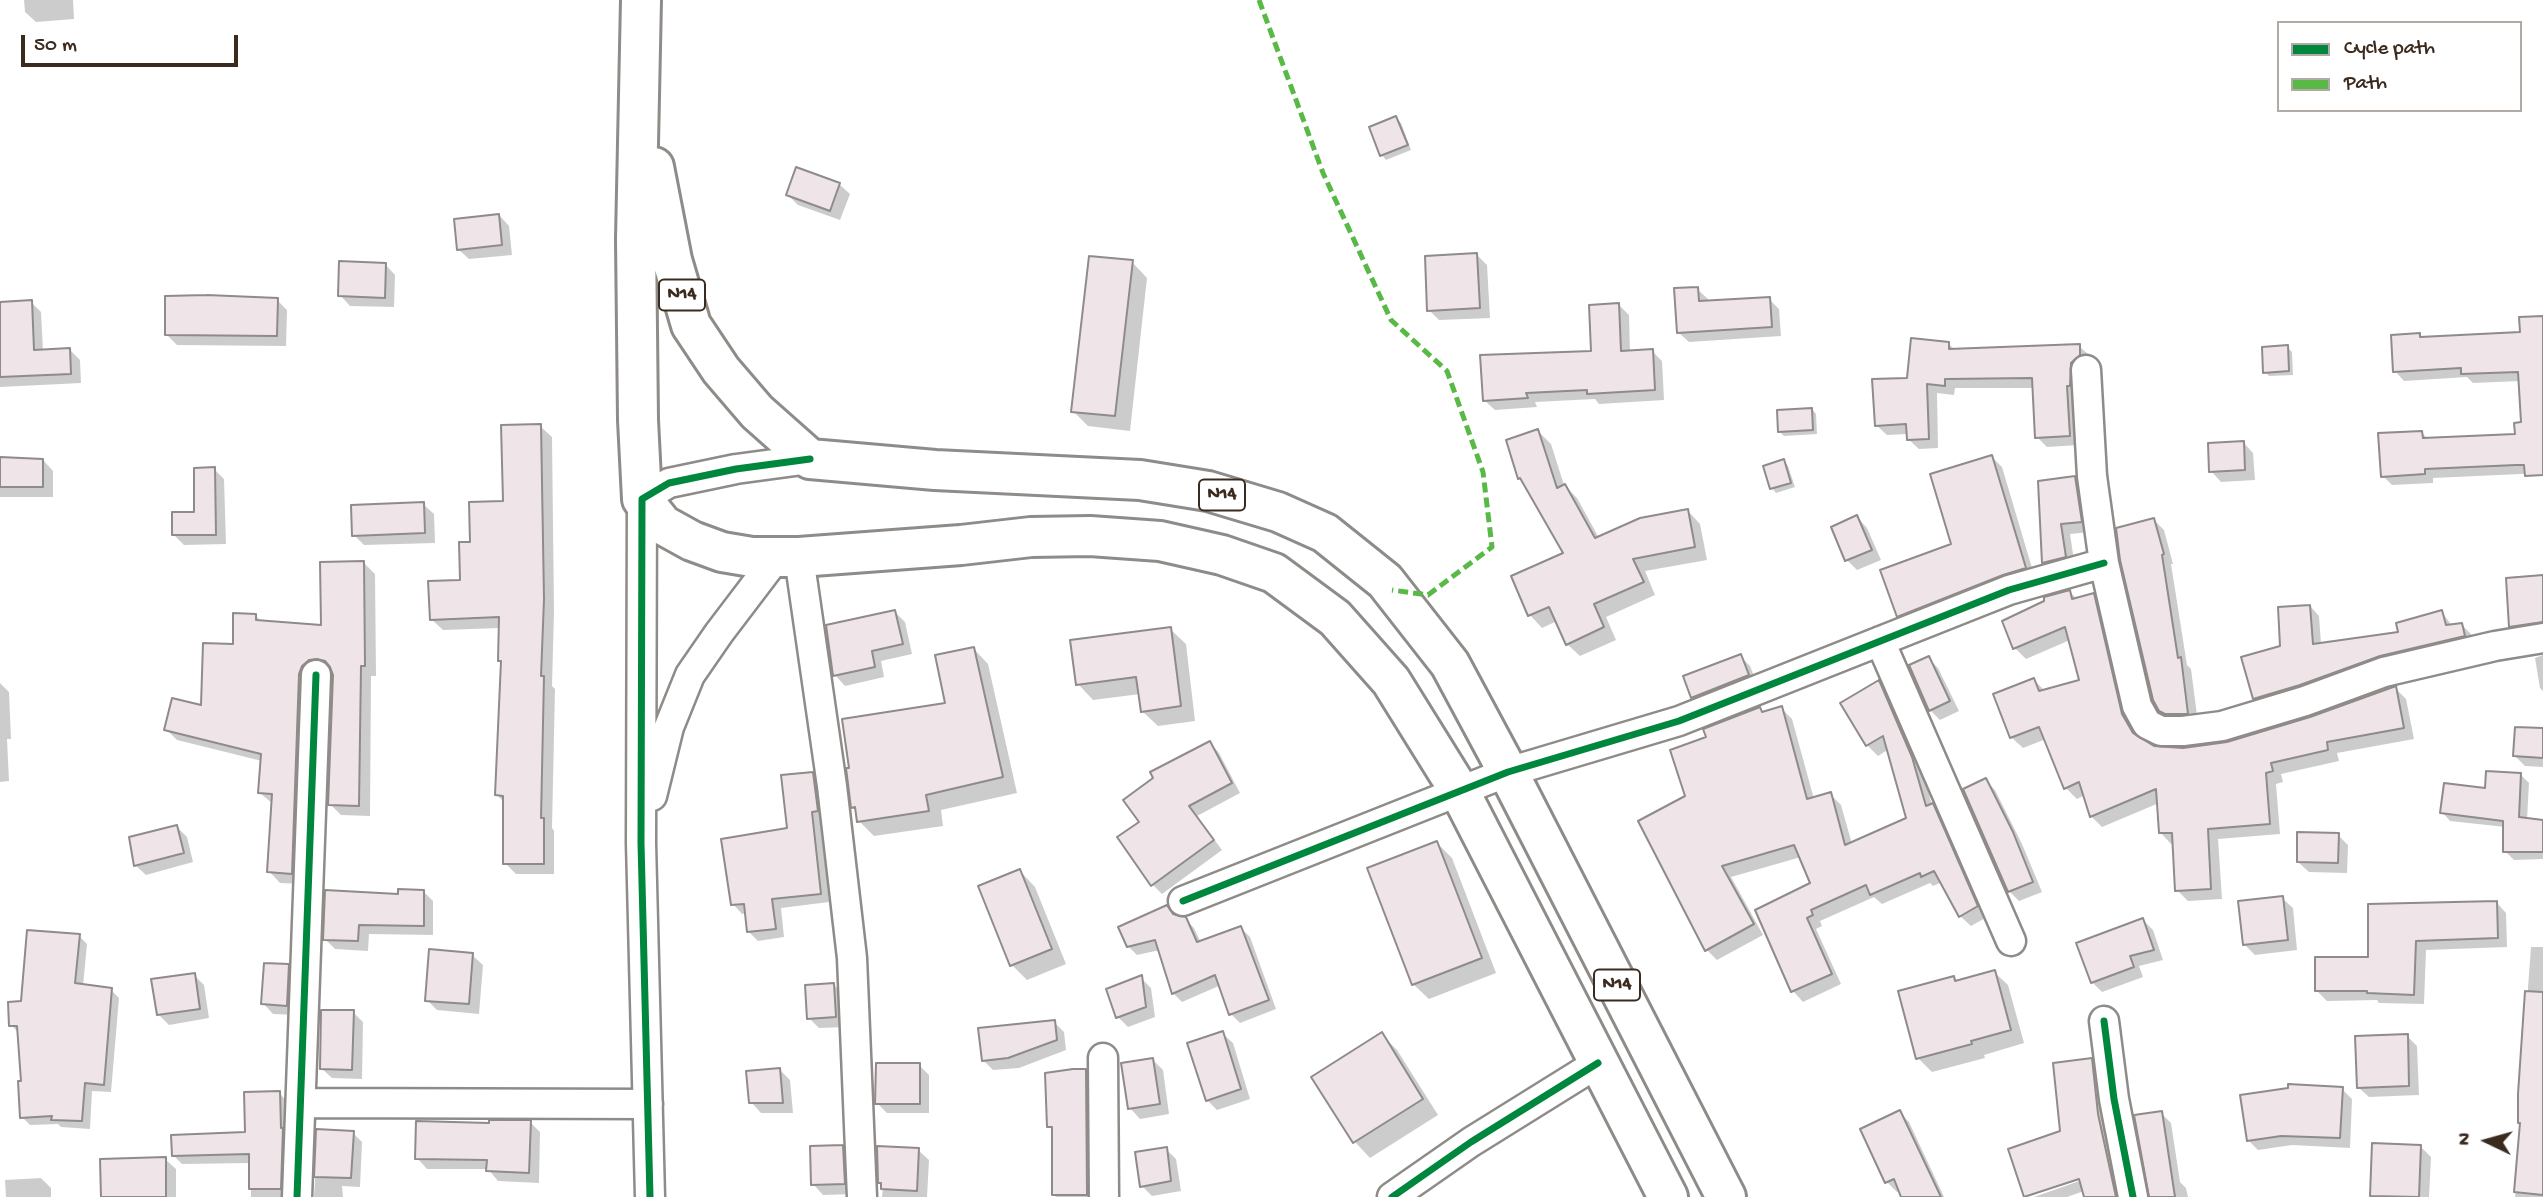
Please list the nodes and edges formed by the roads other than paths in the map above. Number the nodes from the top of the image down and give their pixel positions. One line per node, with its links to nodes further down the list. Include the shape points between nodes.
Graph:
1 (641, 0): 2 (main road, N14)
2 (639, 89): 4 (main road, N14, via 671,260 691,325 757,412); 5 (main road, N14, via 636,267)
3 (2087, 370): 7 (street, via 2092,475)
4 (810, 459): 5 (street, via 669,483); 11 (main road, N14, via 1140,481 1208,491 1278,512 1325,533 1385,581 1450,664)
5 (642, 499): 6 (main road, N14, via 663,524 692,541 722,552); 13 (street)
6 (787, 557): 12 (main road, N14, via 1090,536 1160,541 1274,573 1335,618 1391,681); 13 (street, via 719,633 690,675 669,727); 23 (street, via 832,786 852,958)
7 (2104, 563): 8 (street, via 2137,706 2147,724 2161,731 2222,726 2384,672); 9 (street, via 2010,590)
8 (2543, 638)
9 (1880, 640): 11 (street, via 1679,721); 15 (street)
10 (316, 675): 19 (street)
11 (1508, 772): 12 (street); 27 (main road, N14)
12 (1460, 792): 14 (street); 18 (main road, N14)
13 (641, 844): 20 (street)
14 (1183, 901)
15 (2011, 941)
16 (2104, 1021): 28 (street)
17 (1103, 1058): 24 (street)
18 (1598, 1063): 25 (street); 26 (main road, N14)
19 (301, 1103): 20 (street); 21 (street)
20 (648, 1104): 22 (street)
21 (297, 1197)
22 (650, 1197)
23 (862, 1197)
24 (1104, 1197)
25 (1392, 1197)
26 (1668, 1197)
27 (1726, 1197)
28 (2133, 1197)

